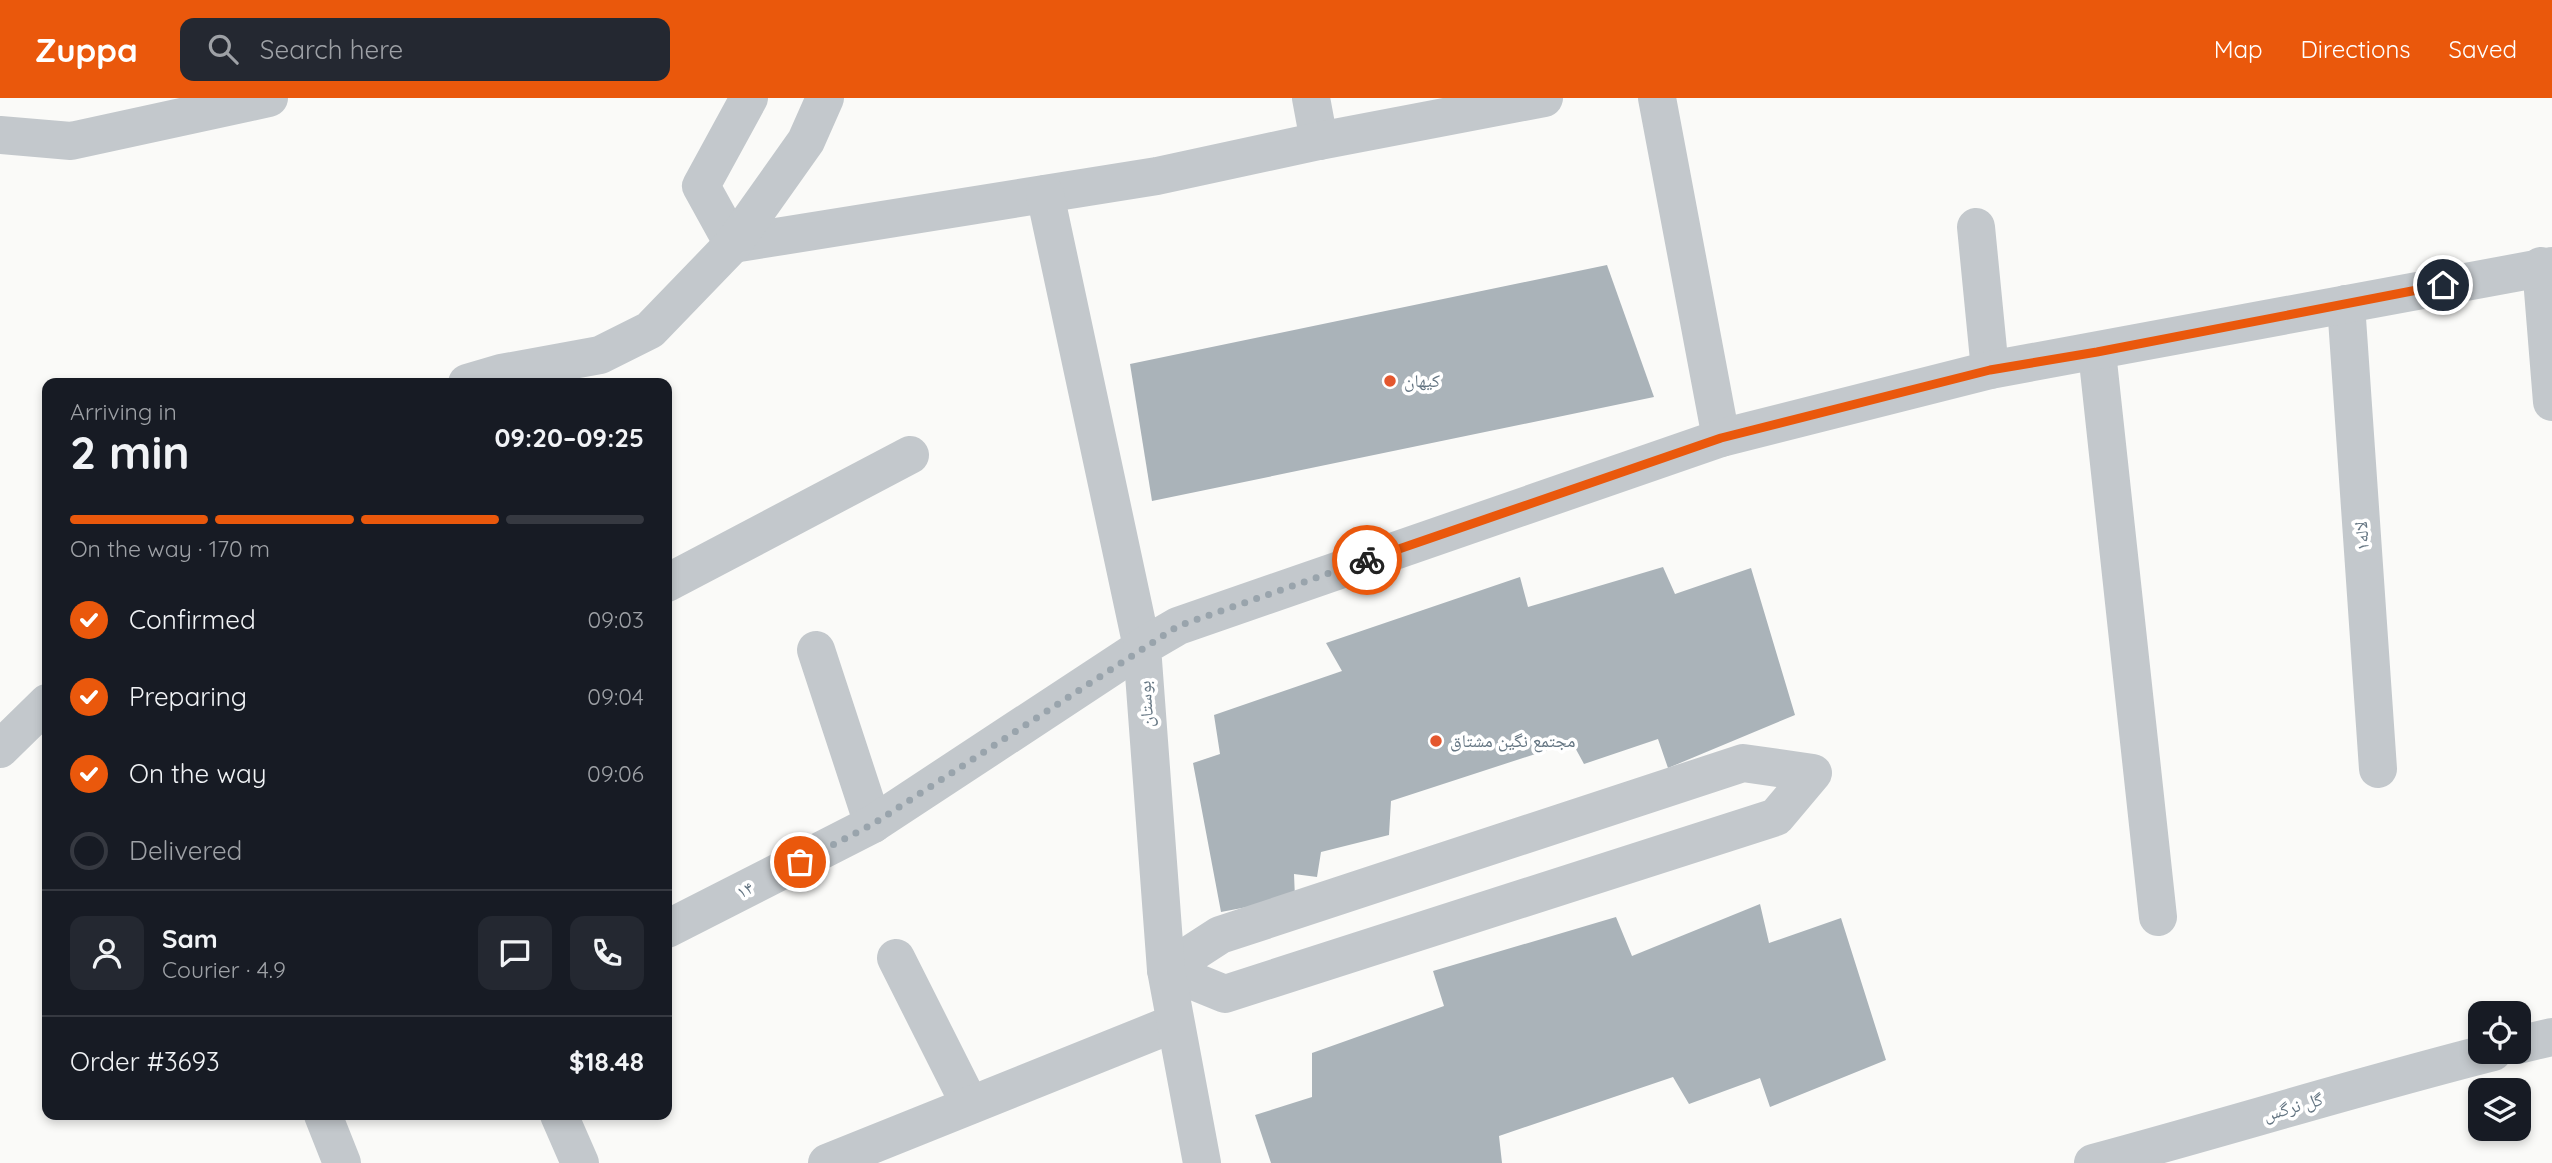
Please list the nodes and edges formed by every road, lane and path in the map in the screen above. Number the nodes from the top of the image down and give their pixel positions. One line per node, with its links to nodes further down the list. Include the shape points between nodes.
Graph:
1 (269, 98): 7 (street, via 71,141)
2 (749, 98): 11 (street, via 701,186)
3 (825, 98): 11 (street, via 806,141)
4 (1311, 98): 8 (street)
5 (1545, 98): 8 (street)
6 (1657, 98): 18 (street)
7 (0, 135)
8 (1319, 141): 9 (street, via 1157,176)
9 (1045, 194): 11 (street); 21 (street, بوستان)
10 (1976, 227): 15 (street)
11 (733, 244): 16 (street, via 650,330 600,355)
12 (2547, 266): 13 (street); 17 (street)
13 (2346, 304): 14 (street); 25 (street, لاله۱)
14 (2097, 352): 15 (street); 28 (street)
15 (1990, 370): 18 (street)
16 (484, 378)
17 (2552, 402)
18 (1721, 438): 21 (street, via 1178,626)
19 (910, 455): 20 (street)
20 (672, 580)
21 (1142, 647): 26 (street, ۱۴); 30 (street, بوستان)
22 (816, 650): 26 (street)
23 (42, 708): 24 (street)
24 (0, 748)
25 (2378, 769)
26 (873, 824): 27 (street, ۱۴)
27 (672, 917)
28 (2158, 917)
29 (896, 958): 35 (street)
30 (1166, 971): 30 (street, via 1225,994 1776,817 1813,773 1743,763 1220,935); 31 (street, بوستان)
31 (1175, 1023): 35 (street); 41 (street, بوستان)
32 (2552, 1037): 33 (street)
33 (2531, 1042)
34 (2468, 1058): 42 (street, گل نرگس)
35 (970, 1105): 40 (street)
36 (325, 1120): 38 (street)
37 (561, 1120): 39 (street)
38 (342, 1163)
39 (580, 1163)
40 (827, 1163)
41 (1202, 1163)
42 (2093, 1163)

